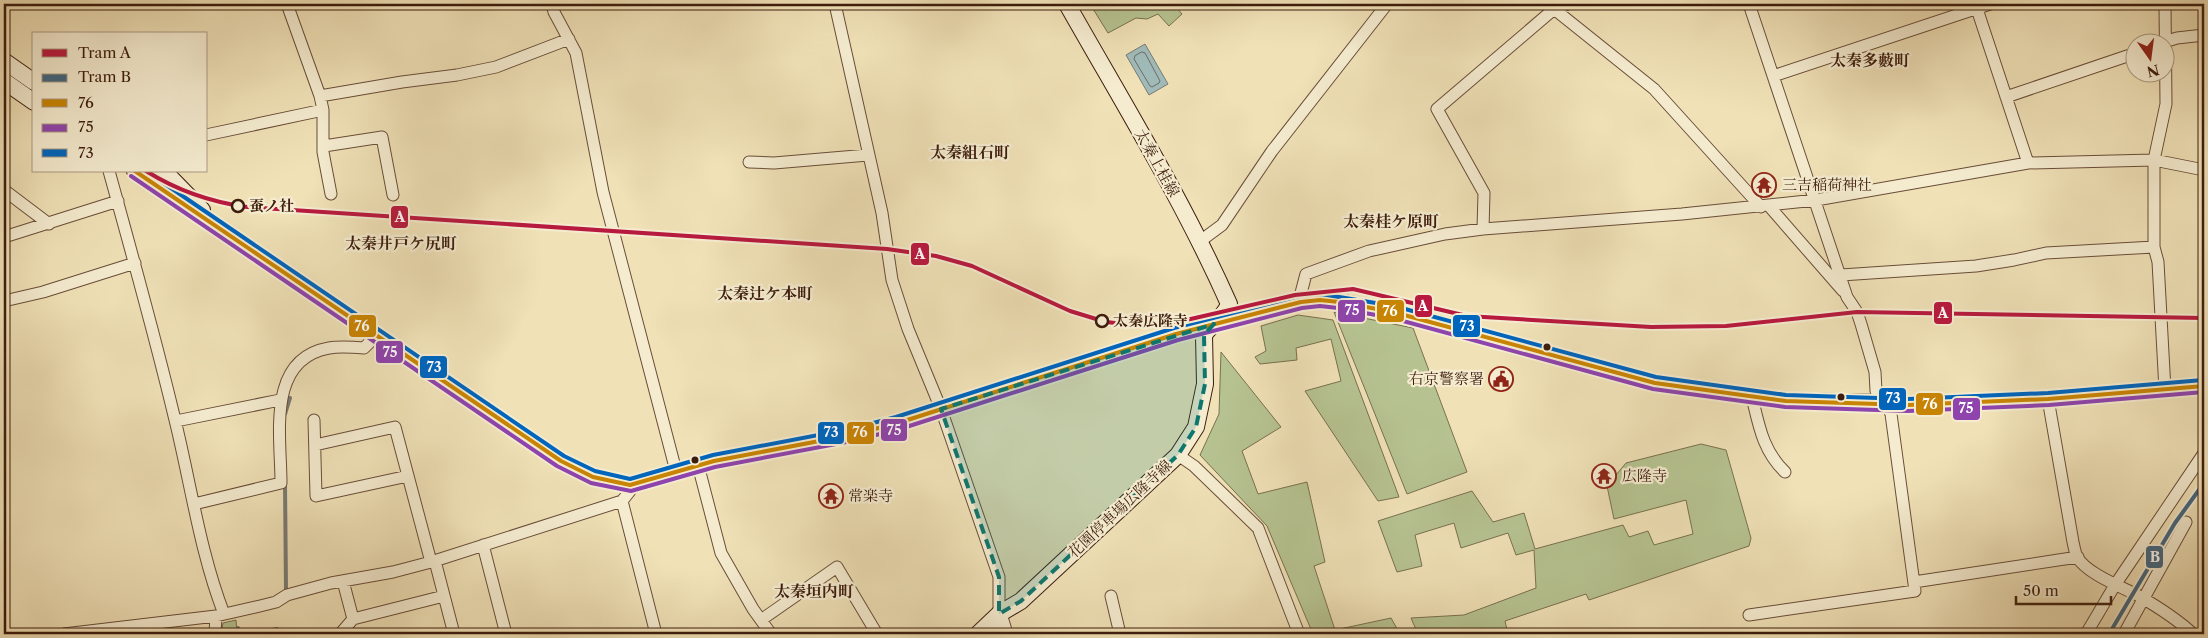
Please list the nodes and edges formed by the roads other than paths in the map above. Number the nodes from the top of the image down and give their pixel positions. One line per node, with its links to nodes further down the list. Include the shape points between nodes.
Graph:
1 (287, 4): 22 (street)
2 (552, 4): 15 (street)
3 (835, 4): 28 (street)
4 (1067, 4): 46 (main road, 太秦上桂線)
5 (1387, 4): 46 (street, via 1272,151 1222,225)
6 (1568, 4): 10 (street)
7 (1749, 4): 18 (street)
8 (1990, 4): 11 (street)
9 (2165, 4): 12 (street)
10 (1551, 6): 41 (street, via 1654,89); 44 (street, via 1437,109 1484,193)
11 (1977, 9): 18 (street); 23 (street)
12 (2165, 32)
13 (2204, 35): 14 (street)
14 (2176, 38)
15 (569, 39): 22 (street, via 496,67); 68 (street, via 576,54 610,219)
16 (2126, 55): 23 (street)
17 (4, 62): 20 (main road)
18 (1773, 76): 39 (street)
19 (4, 81): 24 (main road)
20 (32, 81)
21 (2166, 82): 29 (street, via 2166,104)
22 (320, 96): 25 (street)
23 (2006, 97): 31 (street)
24 (32, 101)
25 (323, 110): 26 (street); 27 (street)
26 (208, 135)
27 (324, 146): 37 (street); 38 (street, via 382,137)
28 (868, 155): 30 (street); 61 (street, via 882,213 892,280 911,338)
29 (2154, 160): 31 (street); 32 (street); 47 (street)
30 (749, 162)
31 (2028, 163): 39 (street)
32 (2204, 170)
33 (109, 172): 40 (street)
34 (136, 172): 42 (main road, via 199,216)
35 (165, 172): 42 (main road)
36 (4, 190): 43 (street)
37 (331, 194)
38 (393, 195)
39 (1816, 200): 41 (street); 49 (street)
40 (118, 202): 43 (street); 48 (street)
41 (1765, 206): 44 (street); 50 (street)
42 (214, 222): 54 (main road)
43 (49, 224): 45 (street)
44 (1484, 229): 52 (street, via 1370,251 1306,274)
45 (4, 236)
46 (1200, 242): 53 (main road, 太秦上桂線, via 1229,304)
47 (2154, 247): 49 (street, via 2046,252 1976,266); 56 (street, via 2158,262)
48 (135, 263): 51 (street); 63 (street)
49 (1841, 275): 50 (street)
50 (1848, 297): 60 (street, via 1861,324 1875,372 1876,392)
51 (4, 301)
52 (1301, 302): 53 (main road); 57 (main road, via 1339,302 1393,312 1656,383)
53 (1214, 324): 61 (main road); 66 (main road, 花園停車場広隆寺線, via 1204,335 1204,384 1196,427)
54 (378, 335): 58 (street, via 364,348 328,348 296,364); 71 (main road, via 569,466 593,477)
55 (2204, 386): 56 (main road)
56 (2165, 390): 59 (main road)
57 (1752, 397): 60 (main road, via 1786,401); 69 (street, via 1762,440 1774,462)
58 (280, 400): 63 (street); 73 (street, via 281,483)
59 (2048, 400): 60 (main road, via 1908,405); 76 (street)
60 (1886, 402): 79 (street, via 1895,437)
61 (941, 409): 67 (main road, via 851,435); 84 (street, via 999,577)
62 (314, 420): 64 (street)
63 (176, 421): 73 (street)
64 (315, 444): 70 (street, via 395,427); 70 (street, via 316,496)
65 (2204, 453): 80 (street)
66 (1178, 455): 84 (main road, 花園停車場広隆寺線, via 1021,601); 100 (street, via 1194,466 1258,528)
67 (698, 465): 68 (main road); 88 (street, via 721,553)
68 (676, 471): 71 (main road)
69 (1784, 472)
70 (408, 476): 77 (street)
71 (630, 485): 72 (street, via 630,491)
72 (622, 500): 75 (street); 95 (street)
73 (194, 504): 85 (street)
74 (2186, 522): 83 (street)
75 (483, 546): 77 (street); 94 (street)
76 (2078, 558): 79 (street); 80 (street)
77 (433, 562): 78 (street); 81 (street)
78 (343, 581): 85 (street); 87 (street)
79 (1914, 582): 86 (street, via 1915,591)
80 (2115, 585): 83 (street); 101 (street)
81 (444, 596): 87 (street); 93 (street)
82 (1111, 596): 99 (street)
83 (2143, 599): 102 (street); 103 (street, via 2179,621)
84 (999, 614): 97 (main road, 花園停車場広隆寺線); 98 (street)
85 (220, 615): 90 (street); 91 (street)
86 (1749, 615)
87 (353, 619): 92 (street)
88 (760, 620): 89 (street, via 837,567); 96 (street)
89 (871, 632)
90 (64, 634)
91 (215, 634)
92 (340, 634)
93 (454, 634)
94 (506, 634)
95 (656, 634)
96 (770, 634)
97 (978, 634)
98 (1005, 634)
99 (1120, 634)
100 (1299, 634)
101 (2086, 634)
102 (2124, 634)
103 (2192, 634)

